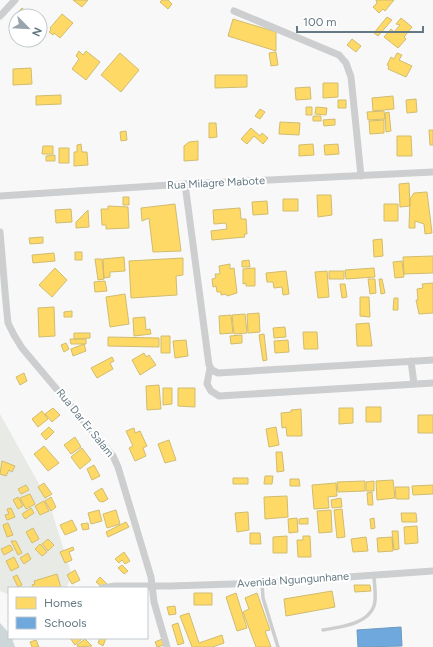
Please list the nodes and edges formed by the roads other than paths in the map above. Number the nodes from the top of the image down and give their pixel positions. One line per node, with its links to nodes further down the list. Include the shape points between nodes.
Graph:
1 (15, 0): 3 (street)
2 (234, 11): 5 (street, via 339,55 346,63 351,77)
3 (0, 16)
4 (433, 172): 5 (street, Rua Milagre Mabote)
5 (362, 176): 6 (street, Rua Milagre Mabote)
6 (185, 184): 7 (street, Rua Milagre Mabote); 11 (street)
7 (0, 196)
8 (0, 232): 17 (street, Rua Dar Er Salam, via 6,303 11,329 22,348 113,456)
9 (433, 360): 10 (street)
10 (411, 361): 11 (street, via 218,373); 13 (street)
11 (210, 368): 13 (street, via 207,384 210,391 219,396)
12 (433, 383): 13 (street)
13 (414, 384)
14 (433, 571): 15 (street, Avenida Ngungunhane)
15 (374, 575): 16 (street, Avenida Ngungunhane); 19 (lane, via 374,607 369,613 352,626)
16 (262, 583): 17 (street, Avenida Ngungunhane); 21 (lane, via 263,598)
17 (152, 586): 18 (street, Avenida Ngungunhane); 20 (street, Rua Dar Er Salam)
18 (108, 587)
19 (323, 630)
20 (167, 647)
21 (278, 647)

